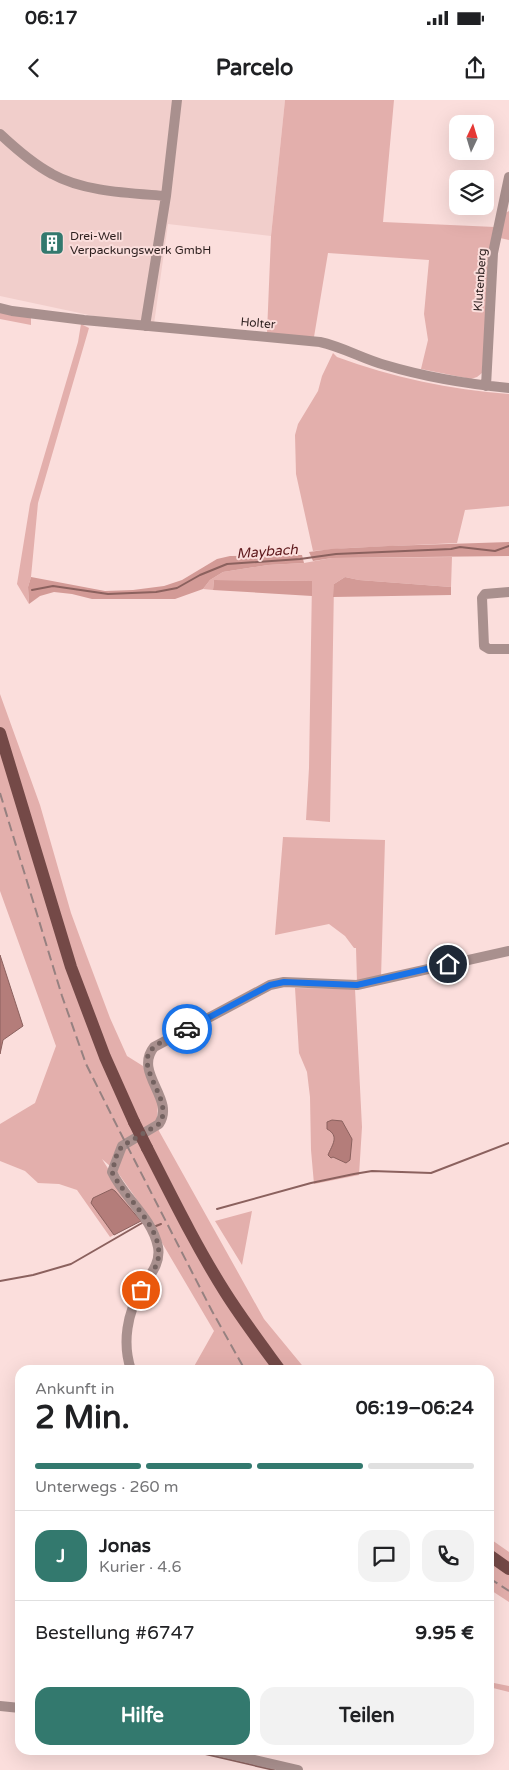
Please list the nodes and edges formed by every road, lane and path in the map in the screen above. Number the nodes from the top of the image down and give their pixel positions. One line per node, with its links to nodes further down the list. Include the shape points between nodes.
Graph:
1 (177, 100): 4 (street)
2 (0, 134): 4 (street, via 53,175 94,189)
3 (509, 177): 7 (street, Klutenberg, via 493,254)
4 (166, 196): 6 (street)
5 (0, 308): 6 (street, Holter)
6 (145, 326): 7 (street, Holter, via 333,344 385,366)
7 (486, 386): 8 (street, Holter)
8 (509, 388)
9 (509, 592): 10 (street, via 485,594 482,598 484,646)
10 (509, 649)
11 (0, 733): 14 (main road, bridge, via 77,985 105,1057 183,1218 249,1329)
12 (509, 951): 13 (street, via 357,985 284,982 270,985 154,1047 149,1054 148,1068 163,1104 162,1121 122,1146 112,1172 147,1220 158,1249 156,1265 128,1320 126,1347)
13 (130, 1365)
14 (276, 1365)
15 (494, 1558): 16 (main road)
16 (509, 1568)
17 (0, 1706): 18 (street)
18 (15, 1708)
19 (234, 1755): 20 (street)
20 (298, 1770)

